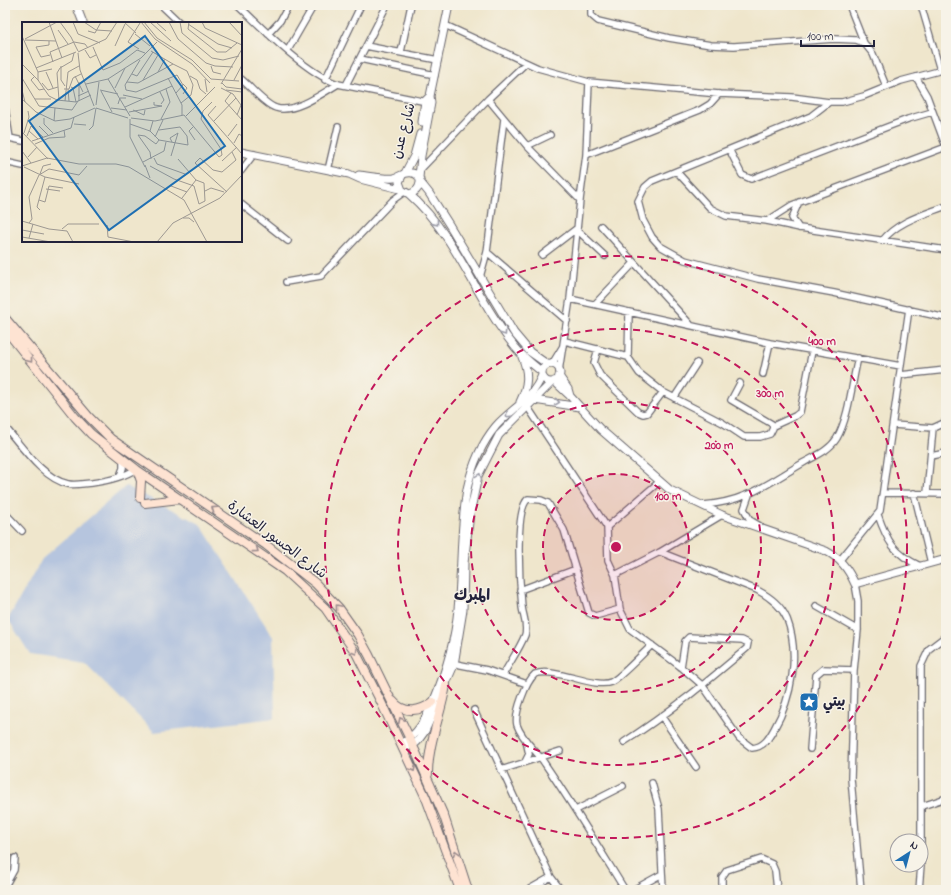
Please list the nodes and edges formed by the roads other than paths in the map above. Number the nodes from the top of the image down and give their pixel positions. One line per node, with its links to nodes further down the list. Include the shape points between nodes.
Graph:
1 (76, 5): 13 (street)
2 (161, 5): 14 (street)
3 (238, 5): 16 (street)
4 (289, 5): 16 (street, via 280,21)
5 (314, 5): 19 (street)
6 (361, 5): 28 (street)
7 (387, 5): 18 (street)
8 (411, 5): 20 (street)
9 (449, 5): 15 (street, شارع عدن)
10 (591, 5): 17 (street, via 591,15 598,21 694,43 734,46 834,39)
11 (849, 5): 17 (street)
12 (921, 5): 24 (street)
13 (83, 22)
14 (179, 22)
15 (445, 25): 22 (street, شارع عدن); 23 (street)
16 (268, 34): 19 (street)
17 (864, 43): 32 (street, via 873,54)
18 (366, 46): 20 (street); 21 (street)
19 (288, 50): 28 (street)
20 (401, 52): 22 (street)
21 (360, 59): 25 (street); 31 (street)
22 (438, 60): 25 (street, شارع عدن)
23 (526, 63): 29 (street); 34 (street)
24 (943, 70): 26 (street)
25 (434, 75): 35 (street, شارع عدن)
26 (916, 77): 32 (street); 38 (street, via 927,96)
27 (242, 80): 30 (street, via 271,106 283,110 313,100)
28 (325, 80): 30 (street)
29 (589, 82): 33 (street); 49 (street)
30 (338, 84): 31 (street)
31 (346, 85): 35 (street)
32 (886, 86): 36 (street, via 851,100)
33 (719, 94): 36 (street, via 792,97); 49 (street, via 700,110)
34 (488, 99): 39 (street); 57 (street)
35 (429, 100): 56 (street, شارع عدن, via 414,156); 57 (street, شارع عدن)
36 (829, 102): 46 (street, via 811,116)
37 (5, 108): 42 (street)
38 (932, 112): 44 (street); 46 (street, via 908,118 752,178 742,174)
39 (504, 119): 45 (street); 71 (street)
40 (338, 127): 53 (street)
41 (550, 135): 45 (street)
42 (8, 137): 43 (street)
43 (22, 141)
44 (945, 143): 60 (street, via 946,147)
45 (527, 146): 59 (street)
46 (730, 151): 54 (street)
47 (242, 152): 48 (street)
48 (254, 154): 52 (street); 53 (street)
49 (586, 155): 59 (street)
50 (5, 162): 51 (street)
51 (22, 166)
52 (242, 170)
53 (328, 170): 55 (street)
54 (678, 172): 63 (street, via 702,200 719,214 732,218); 80 (street, via 652,181 645,187 638,201 643,220 652,236 669,252 685,260 758,279)
55 (349, 174): 56 (street, via 388,178); 58 (street)
56 (403, 175): 57 (street, via 413,173); 58 (street, via 399,182)
57 (420, 177): 58 (street, via 417,191); 76 (street)
58 (404, 191): 77 (street, via 321,276); 91 (street, one-way to 91, via 420,203 444,234 498,322)
59 (580, 200): 66 (street)
60 (799, 202): 63 (street); 65 (street, via 792,218)
61 (242, 205): 67 (street)
62 (946, 206): 68 (street, via 900,224)
63 (767, 221): 65 (street)
64 (601, 226): 75 (street)
65 (800, 228): 68 (street)
66 (576, 229): 73 (street); 74 (street); 78 (street)
67 (288, 241)
68 (882, 241): 69 (street)
69 (930, 248): 70 (street); 72 (street)
70 (946, 250)
71 (487, 252): 76 (street); 84 (street)
72 (946, 254)
73 (542, 255)
74 (605, 256)
75 (634, 263): 79 (street); 85 (street)
76 (480, 277): 95 (street, via 522,344)
77 (286, 282)
78 (570, 299): 79 (street); 84 (street)
79 (595, 304): 81 (street)
80 (909, 309): 83 (street); 96 (street)
81 (629, 313): 85 (street); 92 (street)
82 (5, 318): 118 (main road, شارع الجسور العشارة, via 100,428 126,450)
83 (946, 318)
84 (567, 321): 87 (street)
85 (690, 324): 88 (street)
86 (5, 330): 116 (main road, شارع الجسور العشارة, one-way to 116, via 82,425)
87 (564, 343): 89 (street); 95 (street); 101 (street)
88 (770, 343): 90 (street); 99 (street)
89 (598, 349): 92 (street); 103 (street, via 594,363 600,376 638,412 647,413)
90 (812, 351): 93 (street); 111 (street, via 800,412)
91 (522, 355): 98 (street); 106 (street, via 528,378 524,395)
92 (628, 357): 103 (street, via 639,373)
93 (858, 358): 96 (street); 128 (street, via 845,415 836,439 820,454)
94 (697, 363): 104 (street)
95 (550, 364): 98 (street, via 543,367); 101 (street, via 557,366)
96 (901, 366): 100 (street)
97 (946, 370): 100 (street)
98 (542, 374): 101 (street, via 546,381); 106 (street, via 531,393)
99 (763, 374)
100 (900, 375): 110 (street)
101 (556, 377): 105 (street); 108 (street)
102 (740, 384): 111 (street, via 732,401)
103 (663, 392): 104 (street)
104 (674, 398): 111 (street, via 723,423 744,437 770,434)
105 (534, 400): 107 (street); 108 (street, one-way to 108)
106 (518, 405): 151 (street, one-way to 151, via 485,441 473,465 465,502 458,611)
107 (527, 406): 134 (street); 151 (street, one-way to 107, via 463,610 464,563 472,498 478,476 499,435)
108 (580, 407): 122 (street, via 600,430)
109 (946, 422): 113 (street)
110 (893, 425): 113 (street); 124 (street)
111 (773, 426)
112 (5, 427): 119 (street, via 40,467 57,481 75,484 100,482)
113 (933, 428): 115 (street)
114 (946, 453): 115 (street)
115 (931, 456): 126 (street)
116 (123, 459): 117 (main road, شارع الجسور العشارة); 119 (street)
117 (137, 469): 119 (street); 121 (main road, شارع الجسور العشارة); 129 (main road, via 142,486 142,500)
118 (162, 474): 120 (main road, شارع الجسور العشارة); 121 (main road)
119 (120, 476)
120 (170, 479): 123 (main road); 158 (main road, شارع الجسور العشارة, one-way to 120, via 358,635 329,597 266,545)
121 (155, 482): 123 (main road, شارع الجسور العشارة)
122 (659, 482): 130 (street); 134 (street)
123 (162, 486): 129 (main road, شارع الجسور العشارة)
124 (884, 492): 125 (street); 133 (street)
125 (914, 493): 126 (street); 140 (street)
126 (927, 493): 127 (street)
127 (946, 494)
128 (749, 495): 130 (street, via 725,503); 135 (street, via 745,502 745,514)
129 (180, 498): 165 (main road, شارع الجسور العشارة, one-way to 165, via 285,571 325,608 356,653)
130 (701, 505): 132 (street)
131 (5, 514): 136 (street)
132 (722, 514): 135 (street); 137 (street)
133 (878, 515): 139 (street); 141 (street, via 893,548)
134 (607, 527): 143 (street, via 608,560)
135 (764, 530): 139 (street, via 819,548)
136 (22, 531)
137 (660, 552): 143 (street); 157 (street, via 769,596 782,610 788,622 792,656 791,680 782,713 763,744 752,748 745,744)
138 (946, 559): 140 (street)
139 (840, 560): 144 (street)
140 (931, 563): 141 (street)
141 (920, 566): 144 (street)
142 (576, 569): 145 (street); 145 (street, via 564,530 552,508 541,500 528,499 522,507); 147 (street, via 588,613 595,616)
143 (615, 575): 147 (street)
144 (855, 584): 148 (street)
145 (520, 590): 154 (street, via 526,625 525,634)
146 (816, 606): 148 (street)
147 (620, 609): 150 (street, via 630,629)
148 (858, 630): 153 (street)
149 (946, 636): 176 (street, via 929,649 921,666)
150 (652, 645): 152 (street); 155 (street, via 612,682 600,683 544,673 535,674)
151 (451, 664): 154 (street, via 472,666); 156 (street); 159 (street)
152 (681, 667): 157 (street); 157 (street, via 685,641 689,637 742,640 748,643 747,648)
153 (854, 670): 166 (street, via 823,669 816,675); 193 (street, via 852,779)
154 (503, 675): 155 (street)
155 (527, 684): 162 (street, via 517,720)
156 (446, 685): 163 (street, via 425,731 420,739); 172 (main road, via 429,754)
157 (703, 686): 161 (street)
158 (389, 696): 159 (main road, via 395,704 409,710 422,709); 163 (main road, شارع الجسور العشارة, one-way to 158)
159 (433, 702): 163 (street)
160 (474, 710): 171 (street)
161 (662, 718): 164 (street); 170 (street)
162 (526, 741): 168 (street); 169 (street, via 529,754)
163 (412, 742): 165 (street); 172 (main road, شارع الجسور العشارة)
164 (624, 742)
165 (402, 747): 184 (main road, شارع الجسور العشارة, one-way to 184, via 435,820)
166 (810, 749)
167 (560, 751): 168 (street)
168 (541, 758): 169 (street); 177 (street)
169 (525, 762): 171 (street)
170 (696, 767)
171 (501, 770): 182 (street)
172 (428, 777): 185 (main road, شارع الجسور العشارة, one-way to 172, via 444,816)
173 (652, 783): 181 (street, via 659,809)
174 (623, 786): 177 (street)
175 (946, 798): 176 (street)
176 (922, 806): 178 (street)
177 (576, 810): 188 (street)
178 (922, 833)
179 (15, 858): 183 (street, via 14,870)
180 (920, 873): 194 (street)
181 (662, 874): 189 (street); 190 (street)
182 (551, 877): 186 (street); 187 (street)
183 (5, 886)
184 (460, 890)
185 (468, 890)
186 (528, 890)
187 (561, 890)
188 (625, 890)
189 (633, 890)
190 (663, 890)
191 (722, 890): 192 (street, via 722,877 727,870 761,859 772,864)
192 (777, 890)
193 (861, 890)
194 (919, 890)

